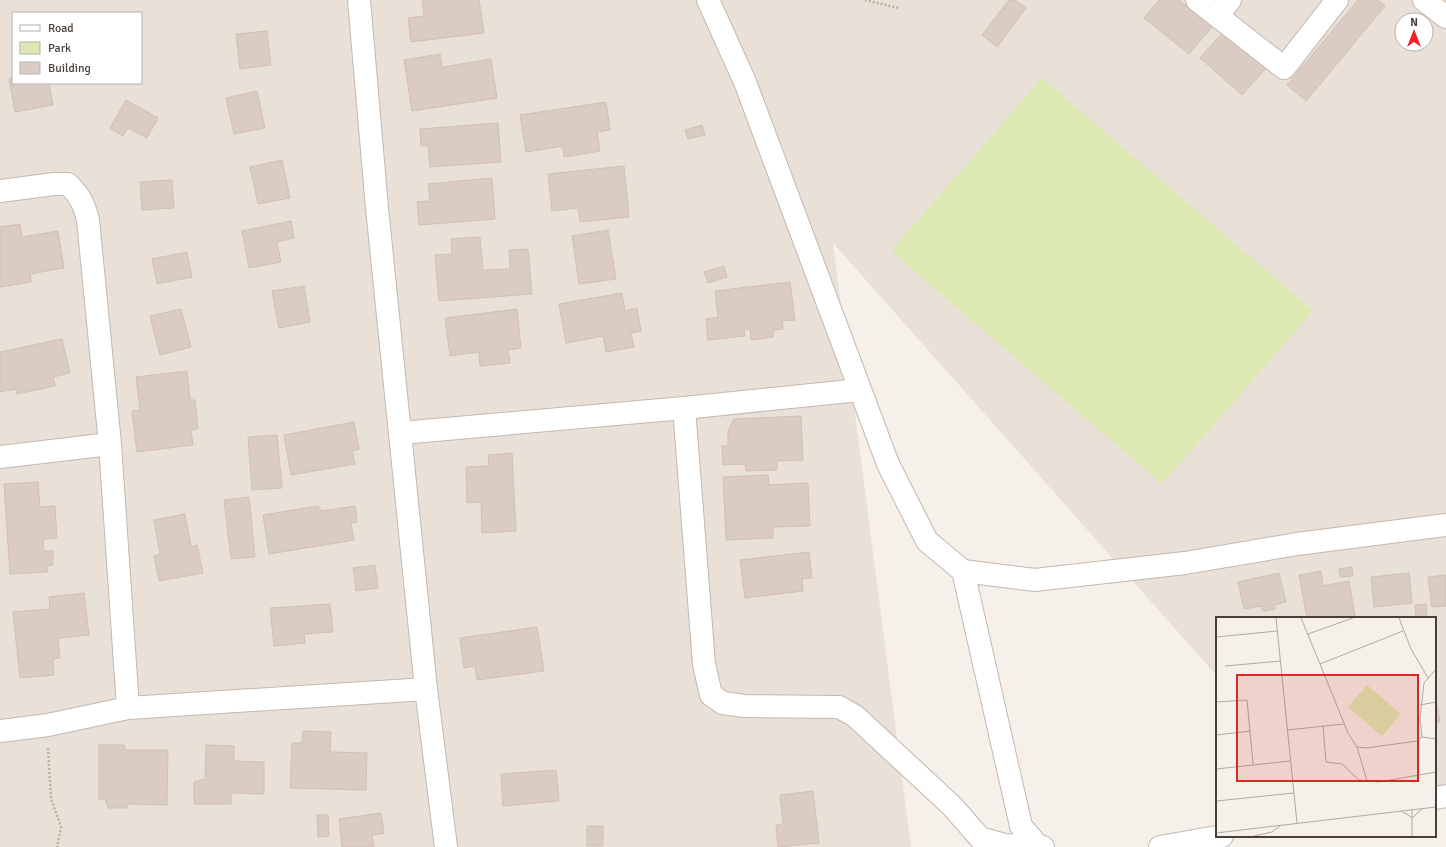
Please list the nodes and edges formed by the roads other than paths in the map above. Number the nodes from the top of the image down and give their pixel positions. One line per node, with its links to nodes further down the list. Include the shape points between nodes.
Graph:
1 (359, 0): 11 (street)
2 (708, 0): 9 (street, via 745,82)
3 (1197, 0): 6 (street)
4 (1337, 0): 6 (street, via 1284,68)
5 (1424, 0): 7 (street)
6 (1224, 8)
7 (1446, 17)
8 (0, 191): 12 (street, via 68,184 78,194 84,206 88,220)
9 (860, 390): 10 (street); 15 (street, via 888,464 926,541)
10 (684, 408): 11 (street); 23 (street, via 704,664 711,695 723,703 744,706 839,707 855,716 952,806 980,838 1005,845)
11 (400, 433): 16 (street)
12 (110, 444): 13 (street); 17 (street)
13 (0, 457)
14 (1446, 525): 15 (street, via 1297,544 1185,563 1035,580)
15 (963, 571): 23 (street, via 1019,819 1021,826)
16 (426, 689): 17 (street); 22 (street)
17 (128, 708): 18 (street)
18 (0, 731)
19 (1446, 796): 20 (street)
20 (1436, 798)
21 (1216, 837): 24 (street)
22 (446, 847)
23 (1041, 847)
24 (1160, 847)

